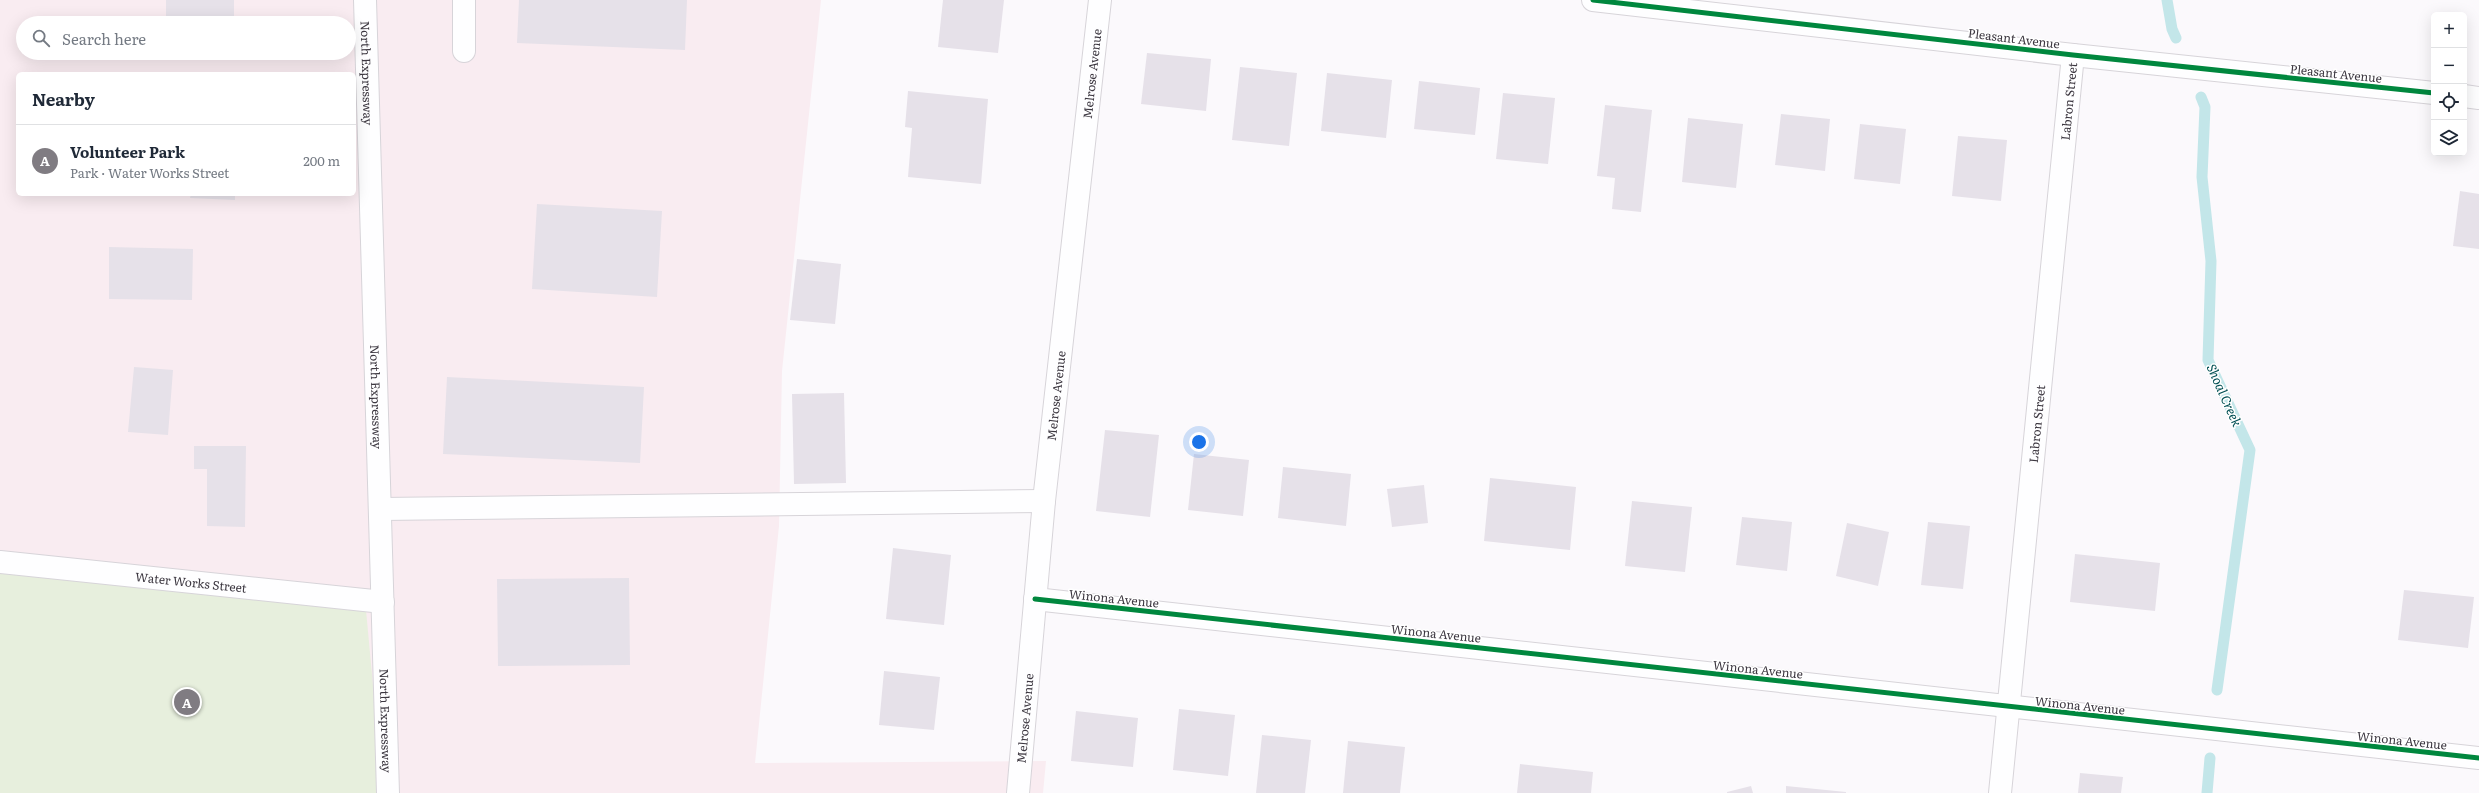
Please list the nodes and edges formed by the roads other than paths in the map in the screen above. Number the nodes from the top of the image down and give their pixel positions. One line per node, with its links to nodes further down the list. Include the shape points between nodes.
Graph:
1 (365, 0): 11 (street, North Expressway)
2 (464, 0): 5 (street)
3 (1100, 0): 10 (street, Melrose Avenue)
4 (1593, 0): 6 (street, Pleasant Avenue)
5 (464, 51)
6 (2073, 55): 7 (street, Pleasant Avenue); 15 (street, Labron Street)
7 (2431, 93)
8 (2467, 96): 9 (street)
9 (2479, 98)
10 (1044, 501): 11 (street); 13 (street, Melrose Avenue)
11 (381, 509): 14 (street, North Expressway)
12 (0, 562): 14 (street, Water Works Street)
13 (1035, 599): 15 (street, Winona Avenue); 18 (street, Melrose Avenue)
14 (383, 602): 17 (street, North Expressway)
15 (2008, 707): 16 (street, Winona Avenue); 19 (street, Labron Street)
16 (2479, 758)
17 (388, 793)
18 (1018, 793)
19 (2000, 793)

